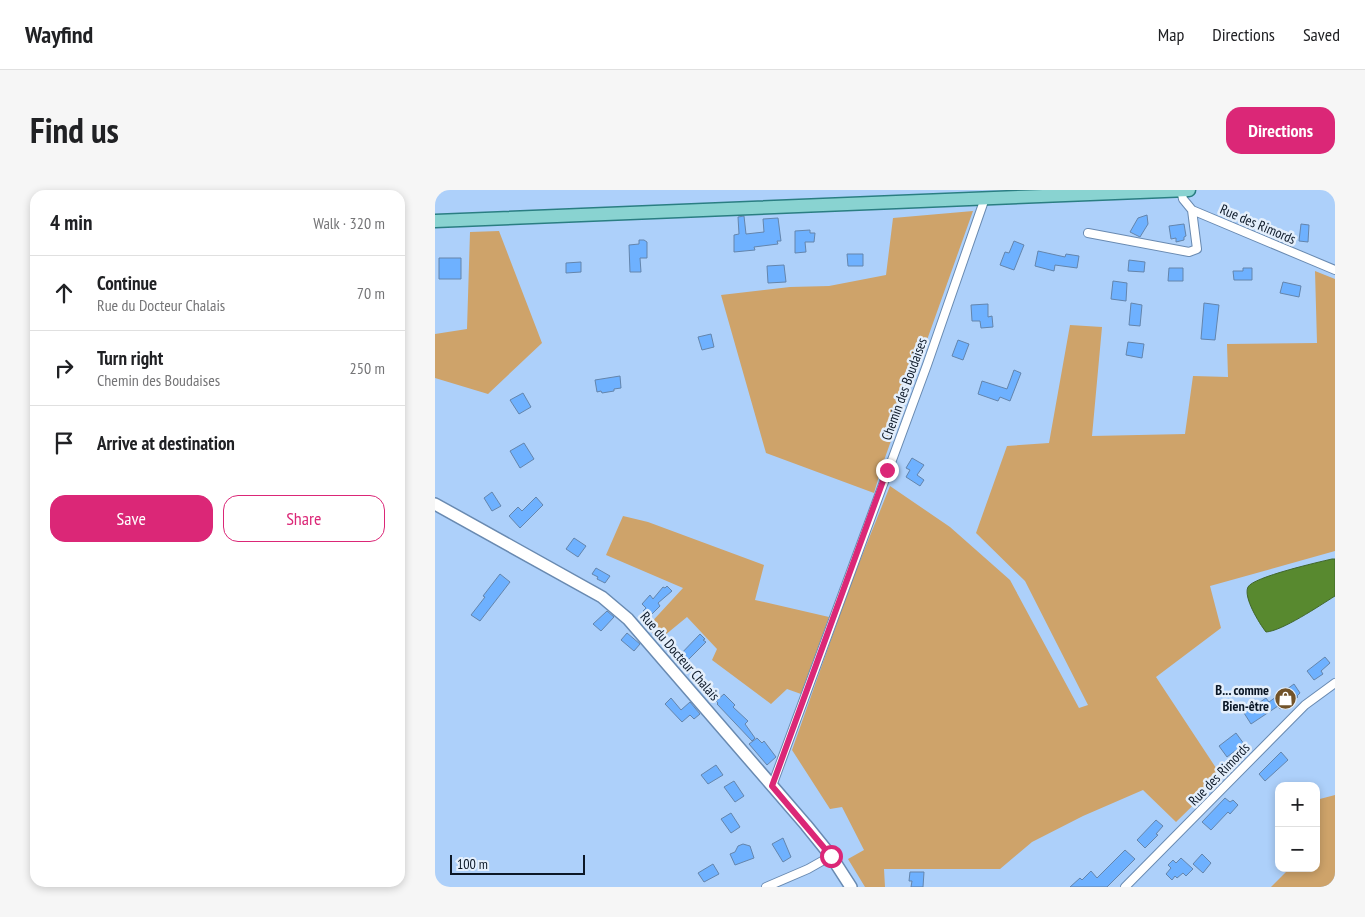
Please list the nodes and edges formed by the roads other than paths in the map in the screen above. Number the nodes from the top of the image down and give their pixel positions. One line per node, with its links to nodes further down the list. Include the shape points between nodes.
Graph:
1 (1181, 190): 2 (main road); 3 (main road); 5 (street, via 1183,199)
2 (1189, 190)
3 (1073, 192): 4 (main road)
4 (985, 198): 6 (main road); 11 (street, Chemin des Boudaises)
5 (1192, 210): 7 (street, via 1197,249 1189,252); 8 (street, Rue des Rimords)
6 (435, 221)
7 (1088, 233)
8 (1335, 270)
9 (435, 504): 11 (main road, Rue du Docteur Chalais, via 603,597 628,619)
10 (1335, 683): 15 (street, Rue des Rimords, via 1305,705)
11 (772, 786): 12 (main road, Rue du Docteur Chalais)
12 (831, 856): 13 (street); 14 (main road, Rue du Docteur Chalais)
13 (766, 887)
14 (851, 887)
15 (1125, 887)

